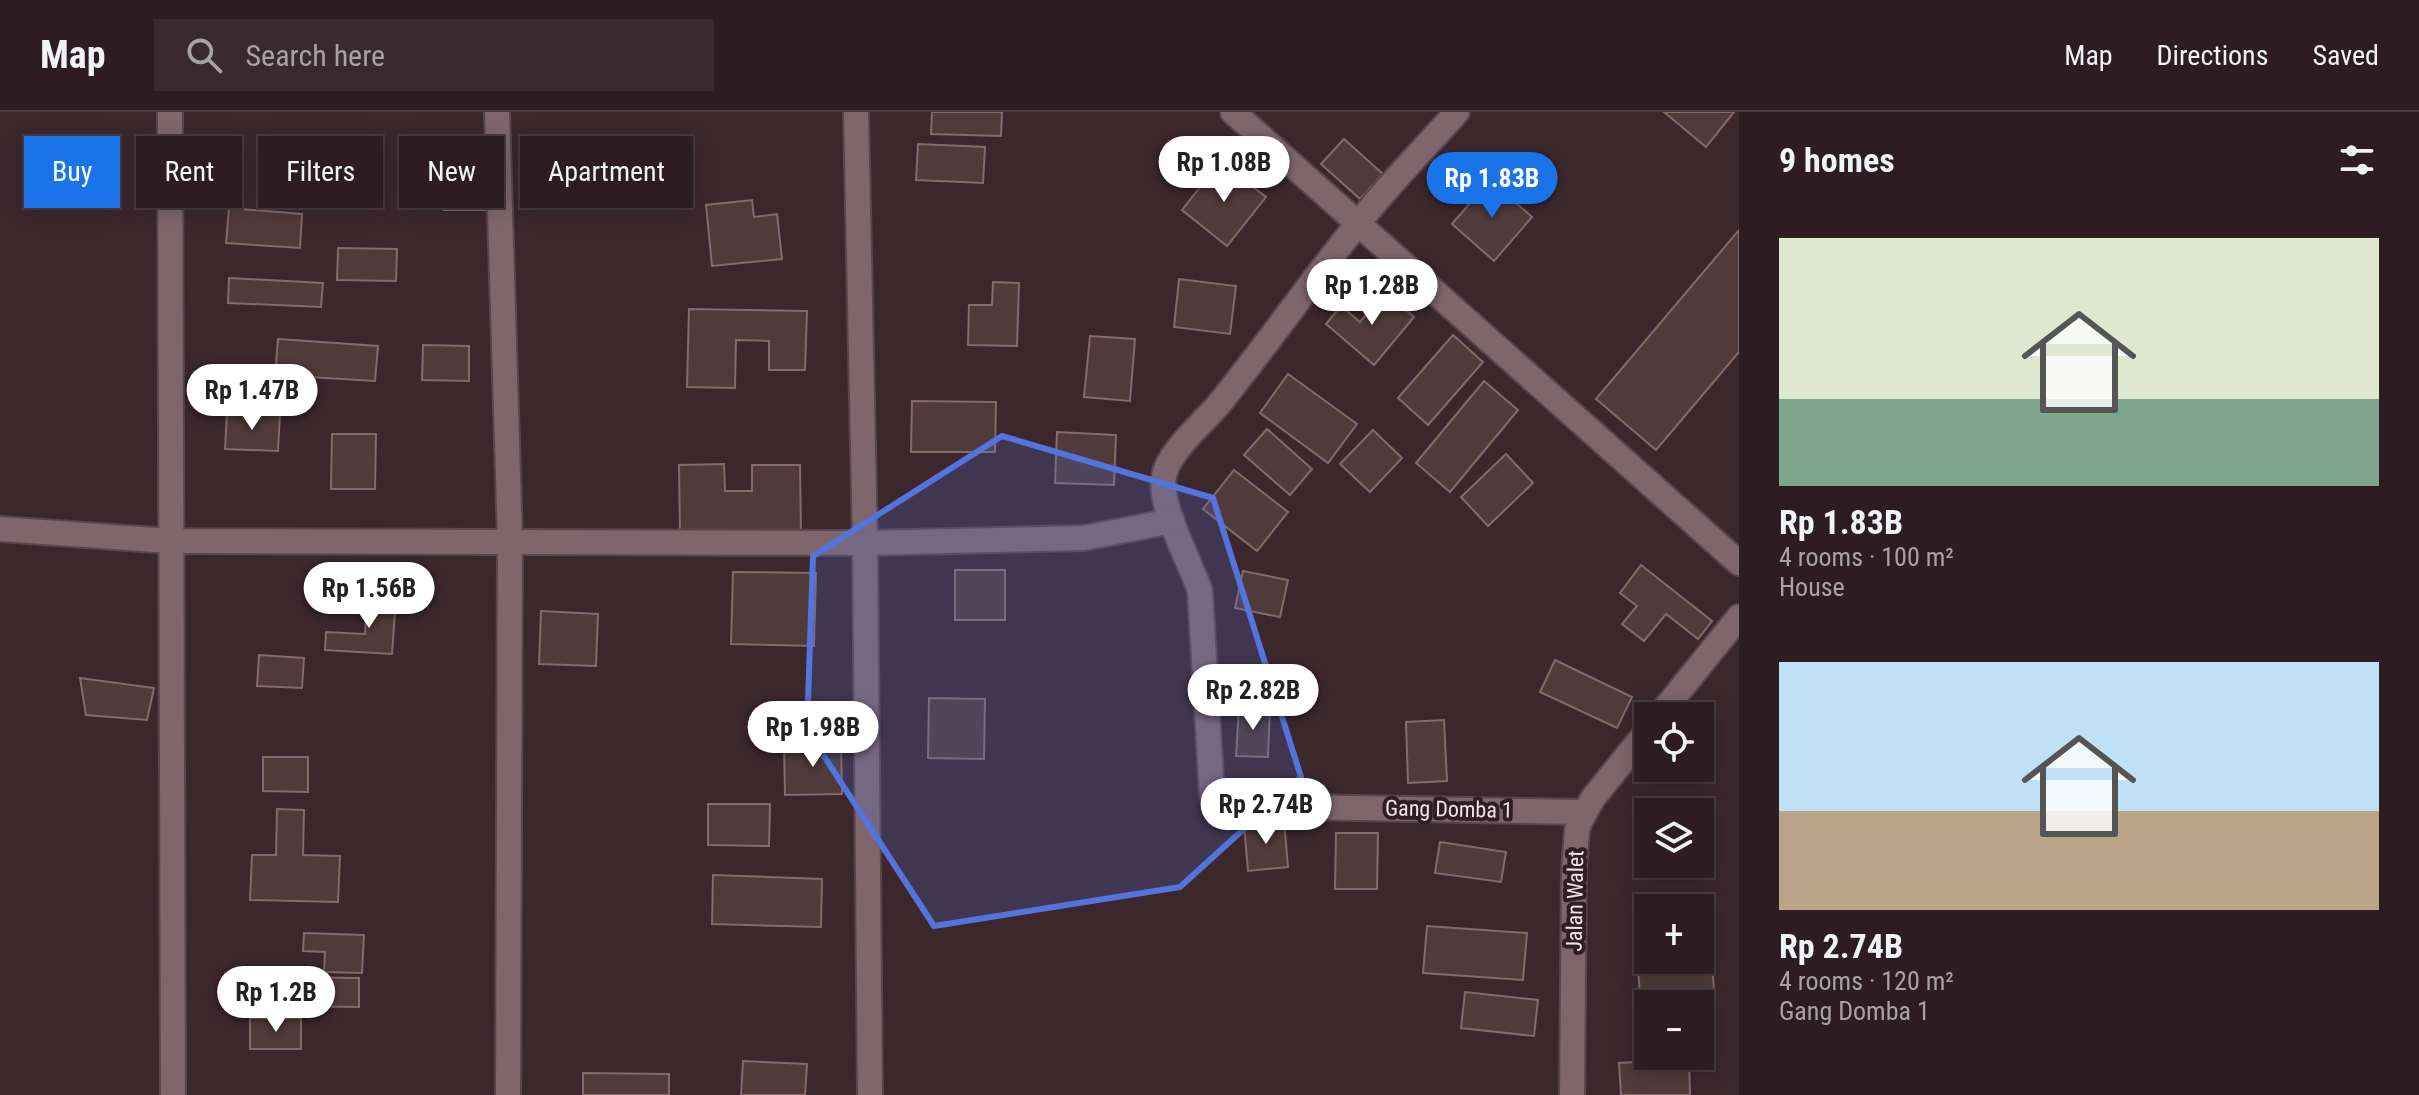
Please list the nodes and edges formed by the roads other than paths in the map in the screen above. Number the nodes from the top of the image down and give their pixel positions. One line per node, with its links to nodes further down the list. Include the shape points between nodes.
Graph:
1 (170, 112): 9 (street)
2 (497, 112): 10 (street)
3 (856, 112): 11 (street)
4 (1233, 112): 6 (street)
5 (1457, 112): 6 (street)
6 (1358, 223): 7 (street, via 1164,471 1162,484); 12 (street)
7 (1172, 521): 11 (street, via 1084,538); 16 (street, Gang Domba 1, via 1200,591 1212,795 1235,806)
8 (0, 529): 9 (street)
9 (170, 541): 10 (street); 17 (street)
10 (510, 541): 11 (street); 18 (street)
11 (865, 543): 19 (street)
12 (1739, 563)
13 (1739, 617): 14 (street)
14 (1670, 702)
15 (1634, 748): 16 (street, Jalan Walet)
16 (1584, 812): 20 (street, Jalan Walet, via 1574,869)
17 (173, 1095)
18 (508, 1095)
19 (870, 1095)
20 (1572, 1095)

